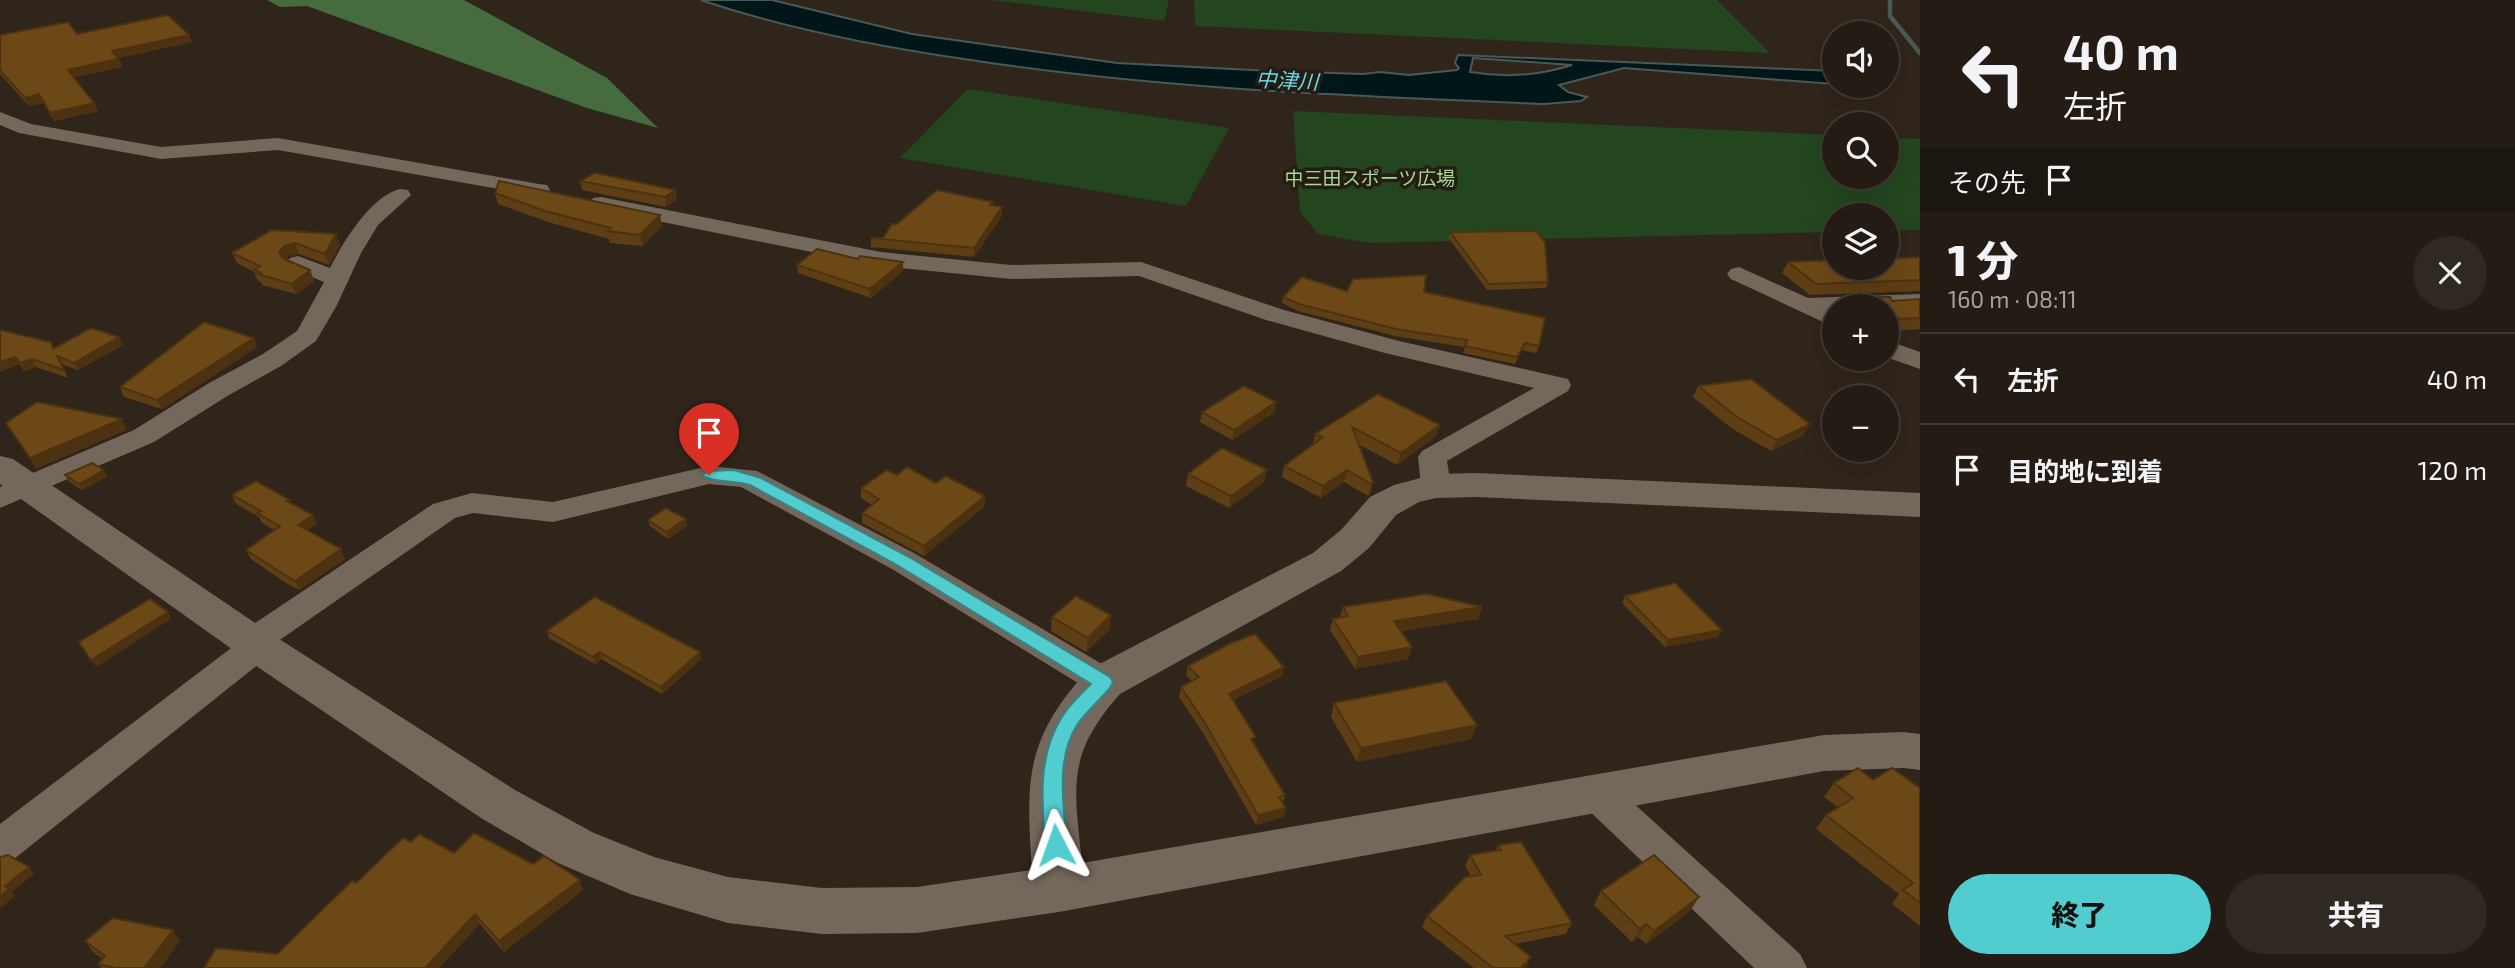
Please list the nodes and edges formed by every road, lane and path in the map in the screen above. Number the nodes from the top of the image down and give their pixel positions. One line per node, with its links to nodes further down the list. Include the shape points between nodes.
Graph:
1 (0, 118): 12 (street, via 26,129 161,153 278,144 441,171 881,260 1011,272 1141,269 1368,341 1558,385 1432,457)
2 (400, 195): 5 (street, via 370,221)
3 (298, 263): 5 (street)
4 (1739, 274): 7 (street)
5 (337, 279): 11 (street, via 307,336 281,354 144,436)
6 (1920, 301): 7 (street)
7 (1804, 306): 8 (street)
8 (1822, 314)
9 (1899, 353): 10 (street)
10 (1920, 361)
11 (10, 484): 17 (street)
12 (1436, 486): 14 (street); 18 (street, via 1407,493 1382,506 1355,539 1327,562)
13 (1920, 488): 14 (street, via 1834,489)
14 (1787, 499): 15 (street); 16 (street, via 1800,513 1819,517)
15 (1920, 506)
16 (1920, 526)
17 (258, 646): 18 (street, via 255,640 444,511 472,503 553,512 709,475 734,475 755,481 903,561); 21 (street); 22 (street, via 498,804 576,848 648,878 729,900 822,911 918,909)
18 (1104, 682): 22 (street, via 1070,720 1054,761)
19 (1920, 752): 20 (street, via 1824,753)
20 (1596, 793): 22 (street); 23 (street)
21 (0, 847)
22 (1059, 889)
23 (1785, 968)

